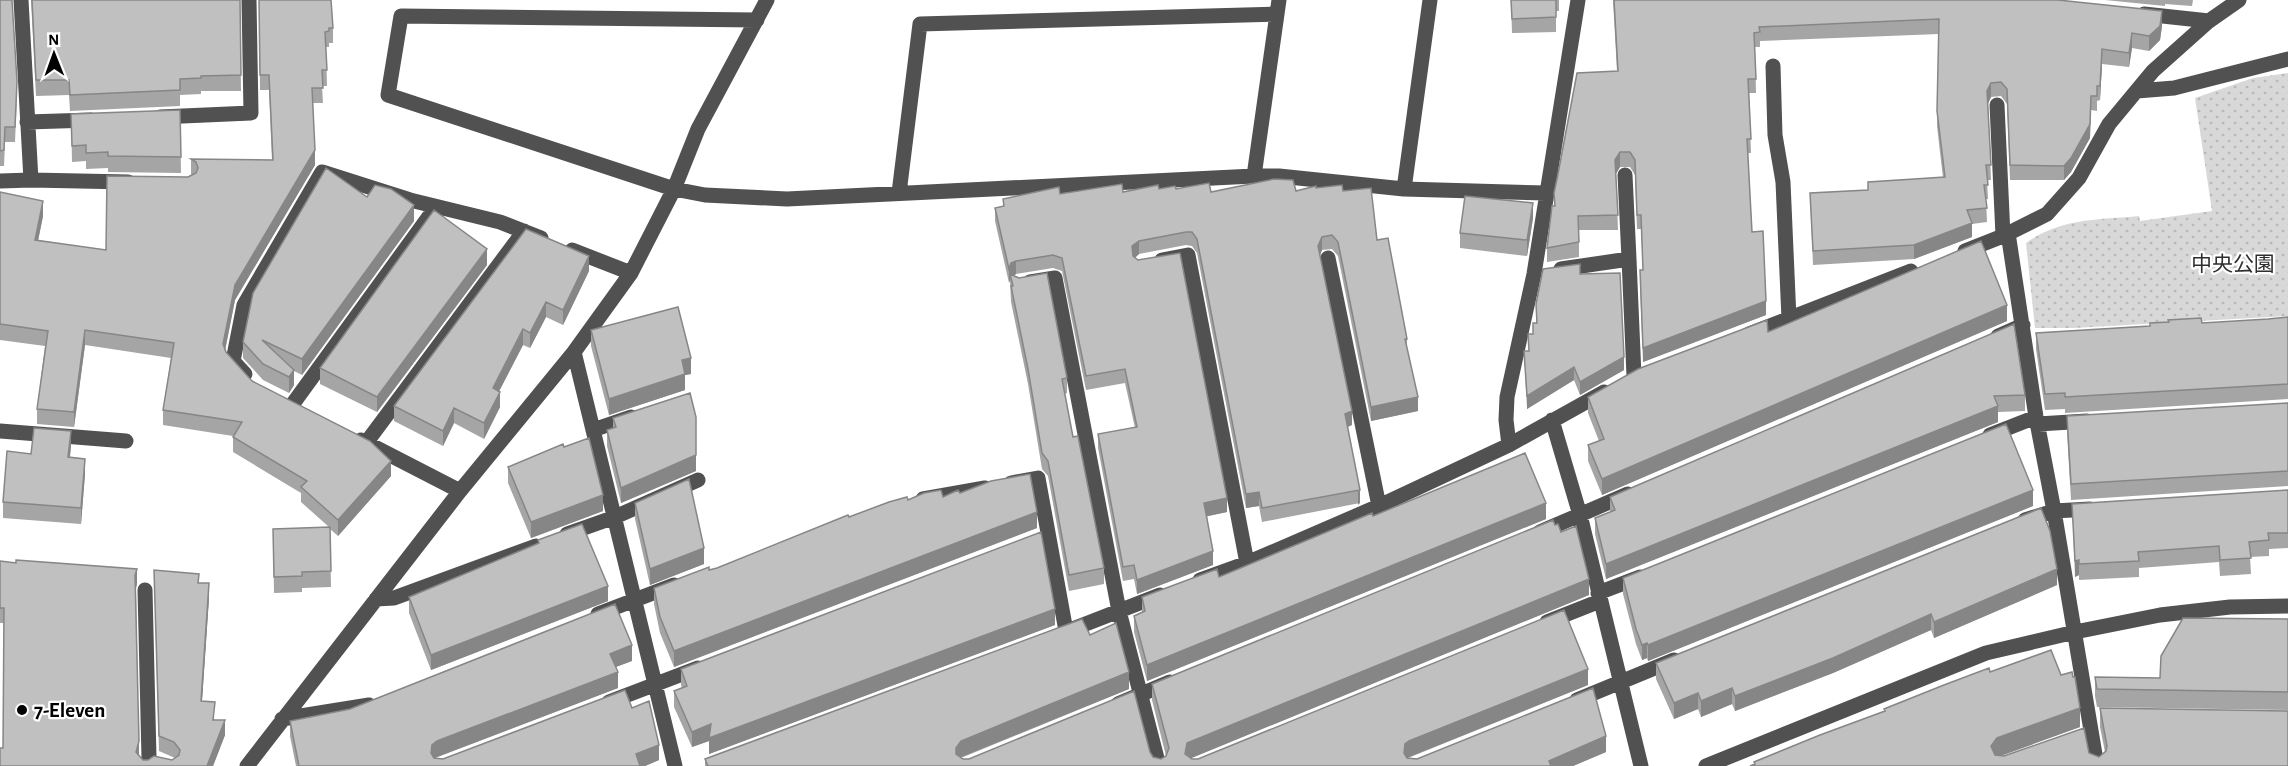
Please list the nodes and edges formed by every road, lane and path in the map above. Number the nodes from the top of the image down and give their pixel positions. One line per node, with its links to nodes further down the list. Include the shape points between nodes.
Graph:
1 (21, 0): 17 (street)
2 (249, 0): 15 (street, via 251,113)
3 (767, 0): 9 (street)
4 (1430, 0): 24 (street)
5 (1578, 0): 26 (street)
6 (2239, 0): 10 (street)
7 (1278, 7): 19 (street); 25 (street, via 920,24)
8 (2128, 12): 10 (street)
9 (757, 20): 23 (street, via 698,129); 23 (street, via 401,16 388,95)
10 (2209, 21): 13 (street, via 2159,65)
11 (2288, 58): 13 (street, via 2174,88)
12 (1773, 66): 38 (street)
13 (2137, 91): 29 (street, via 2109,124 2079,178 2047,214)
14 (1996, 105): 29 (street)
15 (145, 117)
16 (110, 119): 17 (street)
17 (27, 122): 20 (street)
18 (1625, 175): 32 (street)
19 (1254, 176): 24 (street); 25 (street)
20 (31, 180): 21 (street); 22 (street)
21 (0, 181)
22 (143, 182)
23 (674, 189): 25 (street, via 705,195 787,199); 35 (street)
24 (1404, 189): 26 (street)
25 (899, 193)
26 (1546, 193): 36 (street)
27 (436, 207): 28 (street); 43 (street, via 322,172 244,305 232,361); 44 (street, via 298,408)
28 (524, 231): 35 (street); 54 (street)
29 (2006, 234): 30 (street); 39 (street)
30 (1950, 256)
31 (1328, 258): 60 (street)
32 (1629, 259): 36 (street); 46 (street, via 1629,379)
33 (1153, 262): 67 (street, via 1188,255)
34 (1928, 265): 38 (street)
35 (631, 273): 42 (street)
36 (1534, 274): 55 (street, via 1507,397)
37 (1018, 284): 75 (street, via 1055,278)
38 (1789, 319): 40 (street)
39 (2023, 325): 41 (street); 47 (street)
40 (1734, 339)
41 (1979, 344)
42 (574, 352): 49 (street); 58 (street)
43 (257, 388)
44 (275, 397)
45 (647, 412): 49 (street)
46 (1552, 420): 55 (street); 63 (street)
47 (2037, 421): 48 (street); 52 (street); 62 (street)
48 (2098, 421)
49 (593, 430): 64 (street)
50 (0, 431): 53 (street)
51 (345, 432): 54 (street)
52 (1981, 439)
53 (126, 441)
54 (366, 443): 58 (street)
55 (1509, 444): 60 (street)
56 (698, 480): 64 (street)
57 (1645, 487): 63 (street)
58 (460, 491): 72 (street)
59 (905, 503): 75 (street, via 1038,478 1043,536 1061,633)
60 (1379, 506): 67 (street)
61 (2101, 508): 62 (street)
62 (2054, 511): 65 (street); 78 (street)
63 (1580, 515): 66 (street); 71 (street)
64 (615, 517): 72 (street, via 394,598); 73 (street)
65 (2006, 528)
66 (1525, 538)
67 (1247, 563): 75 (street)
68 (1653, 572): 71 (street)
69 (692, 578): 73 (street)
70 (145, 590): 90 (street)
71 (1599, 597): 77 (street); 82 (street)
72 (376, 599): 89 (street)
73 (636, 599): 76 (street); 83 (street)
74 (2288, 606): 78 (street, via 2230,607 2160,615)
75 (1119, 611): 84 (street)
76 (581, 621)
77 (1534, 627)
78 (2075, 632): 95 (street, via 1986,653); 96 (street, via 2095,717 2087,735)
79 (1685, 656): 82 (street)
80 (710, 664): 83 (street)
81 (1185, 676): 84 (street)
82 (1619, 683): 86 (street); 94 (street)
83 (655, 685): 88 (street); 92 (street)
84 (1141, 694): 87 (street); 93 (street)
85 (386, 698): 89 (street, via 364,707)
86 (1565, 705)
87 (1108, 707)
88 (591, 709)
89 (282, 719): 91 (street)
90 (152, 762)
91 (247, 766)
92 (675, 766)
93 (1160, 766)
94 (1641, 766)
95 (1706, 766)
96 (2097, 766)

